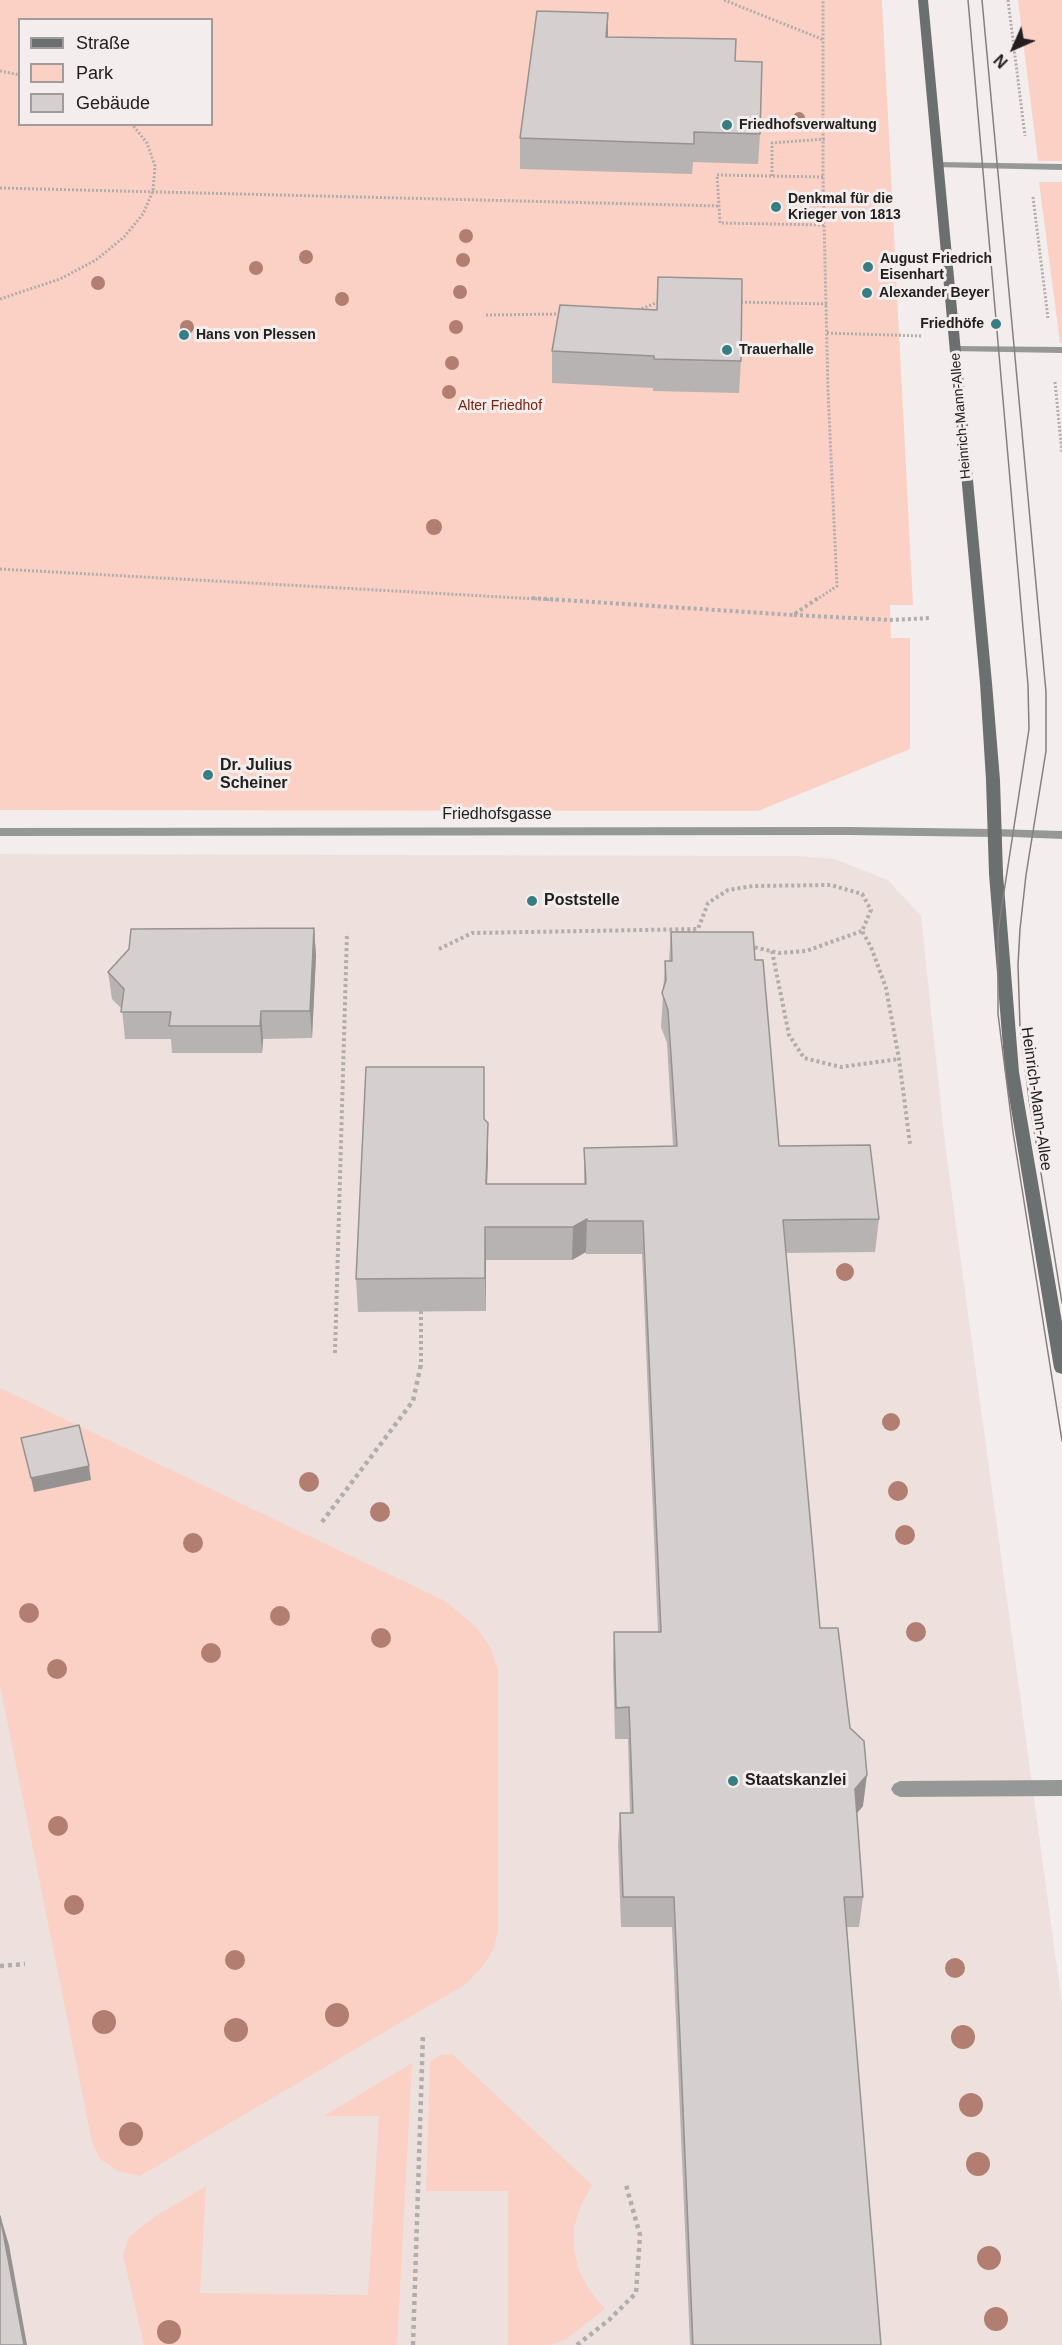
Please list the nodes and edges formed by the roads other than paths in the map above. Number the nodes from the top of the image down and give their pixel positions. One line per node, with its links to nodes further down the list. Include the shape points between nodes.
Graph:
1 (923, 0): 2 (main road, Heinrich-Mann-Allee)
2 (938, 165): 3 (street); 4 (main road, Heinrich-Mann-Allee)
3 (1062, 167)
4 (954, 349): 5 (street); 7 (main road, Heinrich-Mann-Allee, via 986,683)
5 (1057, 350)
6 (0, 832): 7 (street, Friedhofsgasse)
7 (995, 833): 8 (street); 9 (main road, Heinrich-Mann-Allee, via 1012,1072)
8 (1062, 835)
9 (1062, 1368)
10 (1062, 1788): 11 (street)
11 (900, 1789)

